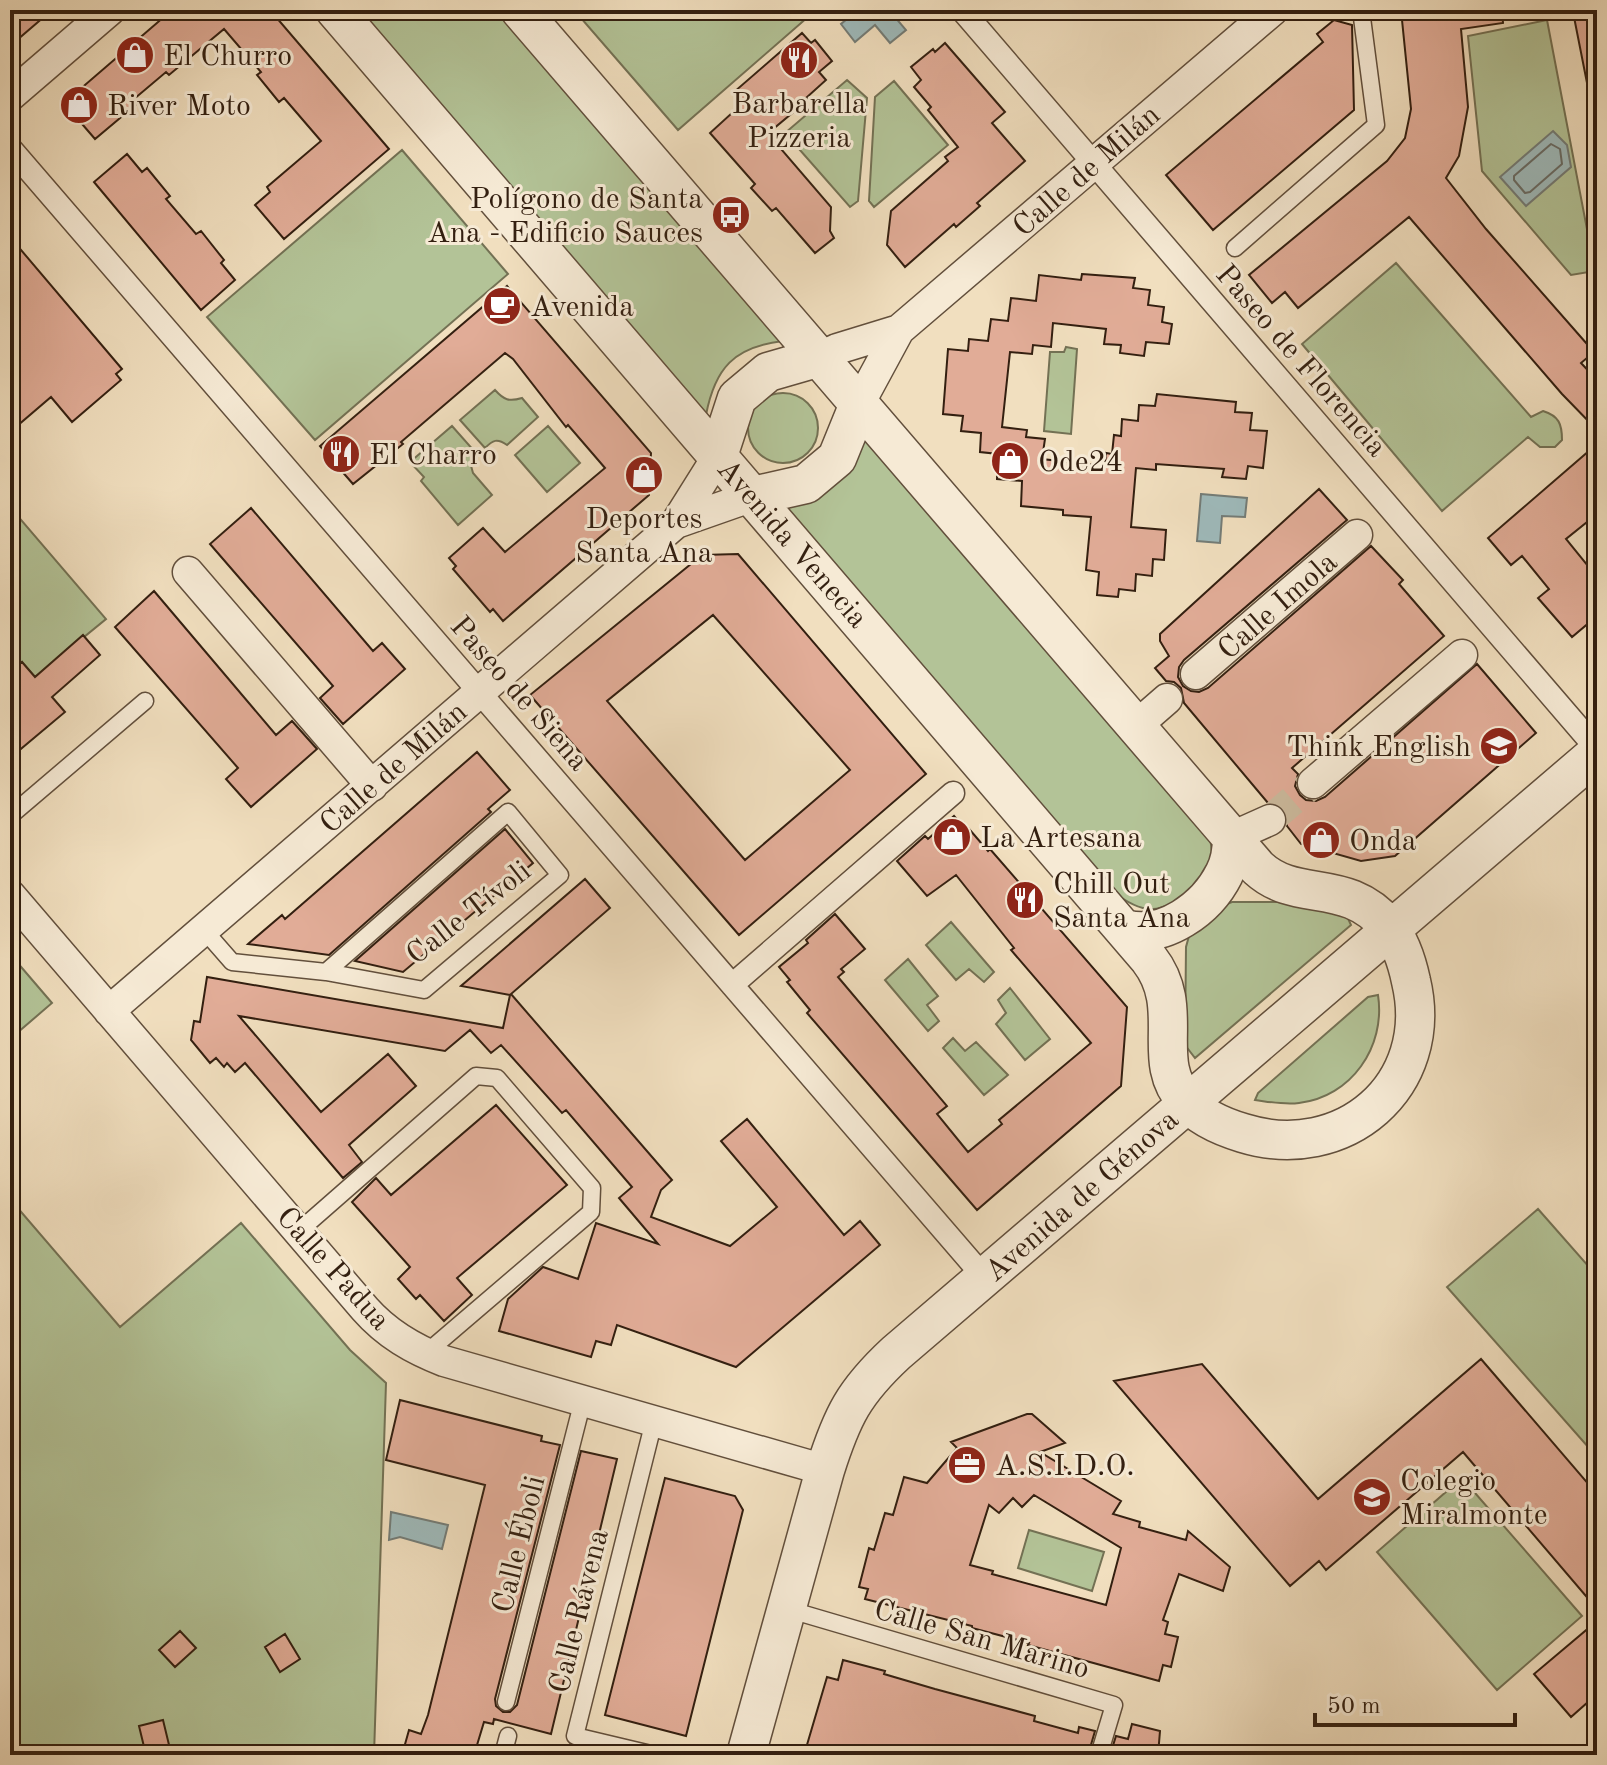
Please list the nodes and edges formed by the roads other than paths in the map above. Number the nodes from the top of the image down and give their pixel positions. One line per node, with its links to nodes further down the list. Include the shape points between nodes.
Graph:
1 (110, 10): 7 (street)
2 (335, 10): 14 (street, Avenida Venecia)
3 (520, 10): 12 (street)
4 (962, 10): 9 (street, Paseo de Florencia)
5 (1273, 10): 9 (street, Calle de Milán)
6 (1361, 10): 10 (lane, via 1376,125)
7 (10, 96)
8 (10, 148): 21 (street, Paseo de Siena)
9 (1094, 164): 11 (street, Calle de Milán); 25 (street, Paseo de Florencia)
10 (1235, 248)
11 (899, 330): 12 (street, Calle de Milán); 13 (street, Calle de Milán)
12 (820, 357): 13 (street); 14 (street, via 768,372 737,398)
13 (859, 404): 15 (street, via 837,458 806,484); 24 (street)
14 (718, 456): 15 (street, Avenida Venecia); 16 (street, Calle de Milán)
15 (753, 496): 16 (street, Calle de Milán); 33 (street, Avenida Venecia)
16 (676, 523): 21 (street, Calle de Milán)
17 (1357, 535): 20 (street, Calle Imola)
18 (188, 572): 27 (street)
19 (1462, 655): 26 (street)
20 (1196, 674)
21 (480, 692): 27 (street, Calle de Milán); 37 (street, Paseo de Siena)
22 (1167, 699): 24 (street)
23 (145, 701): 29 (lane)
24 (1136, 726): 31 (street)
25 (1597, 751): 34 (street, Avenida de Génova)
26 (1313, 783)
27 (372, 786): 35 (street, Calle de Milán)
28 (953, 793): 37 (street)
29 (10, 816)
30 (1270, 820): 31 (street)
31 (1232, 837): 33 (street, via 1224,875 1197,907 1166,927); 34 (street, via 1266,875 1351,898)
32 (10, 895): 38 (street, Calle Padua)
33 (1125, 929): 39 (street, Avenida Venecia, via 1165,985 1169,1073)
34 (1390, 929): 39 (street, Avenida de Génova); 39 (street, via 1408,969 1415,1017 1406,1064 1377,1106 1331,1135 1279,1141 1237,1131)
35 (204, 930): 36 (lane, Calle Tívoli, via 232,962); 38 (street, Calle de Milán)
36 (326, 972): 36 (lane, Calle Tívoli, via 508,812 560,875 424,990)
37 (732, 985): 41 (street, Paseo de Siena)
38 (109, 1011): 40 (street, Calle Padua)
39 (1188, 1104): 41 (street, Avenida de Génova)
40 (299, 1231): 42 (street, Calle Padua, via 377,1322); 42 (lane, via 476,1076 497,1078 592,1188 591,1212)
41 (984, 1277): 45 (street, Avenida de Génova, via 864,1385 838,1428)
42 (425, 1354): 43 (street, Calle Padua)
43 (583, 1400): 44 (street, Calle Padua); 47 (lane, Calle Éboli)
44 (654, 1421): 45 (street, Calle Padua); 50 (lane, Calle Rávena, via 575,1736)
45 (825, 1470): 46 (street, Avenida de Génova)
46 (787, 1609): 51 (street, Avenida de Génova); 52 (lane, Calle San Marino, via 1114,1705)
47 (506, 1702)
48 (508, 1736): 49 (lane)
49 (503, 1755)
50 (655, 1755)
51 (746, 1755)
52 (1099, 1755)

